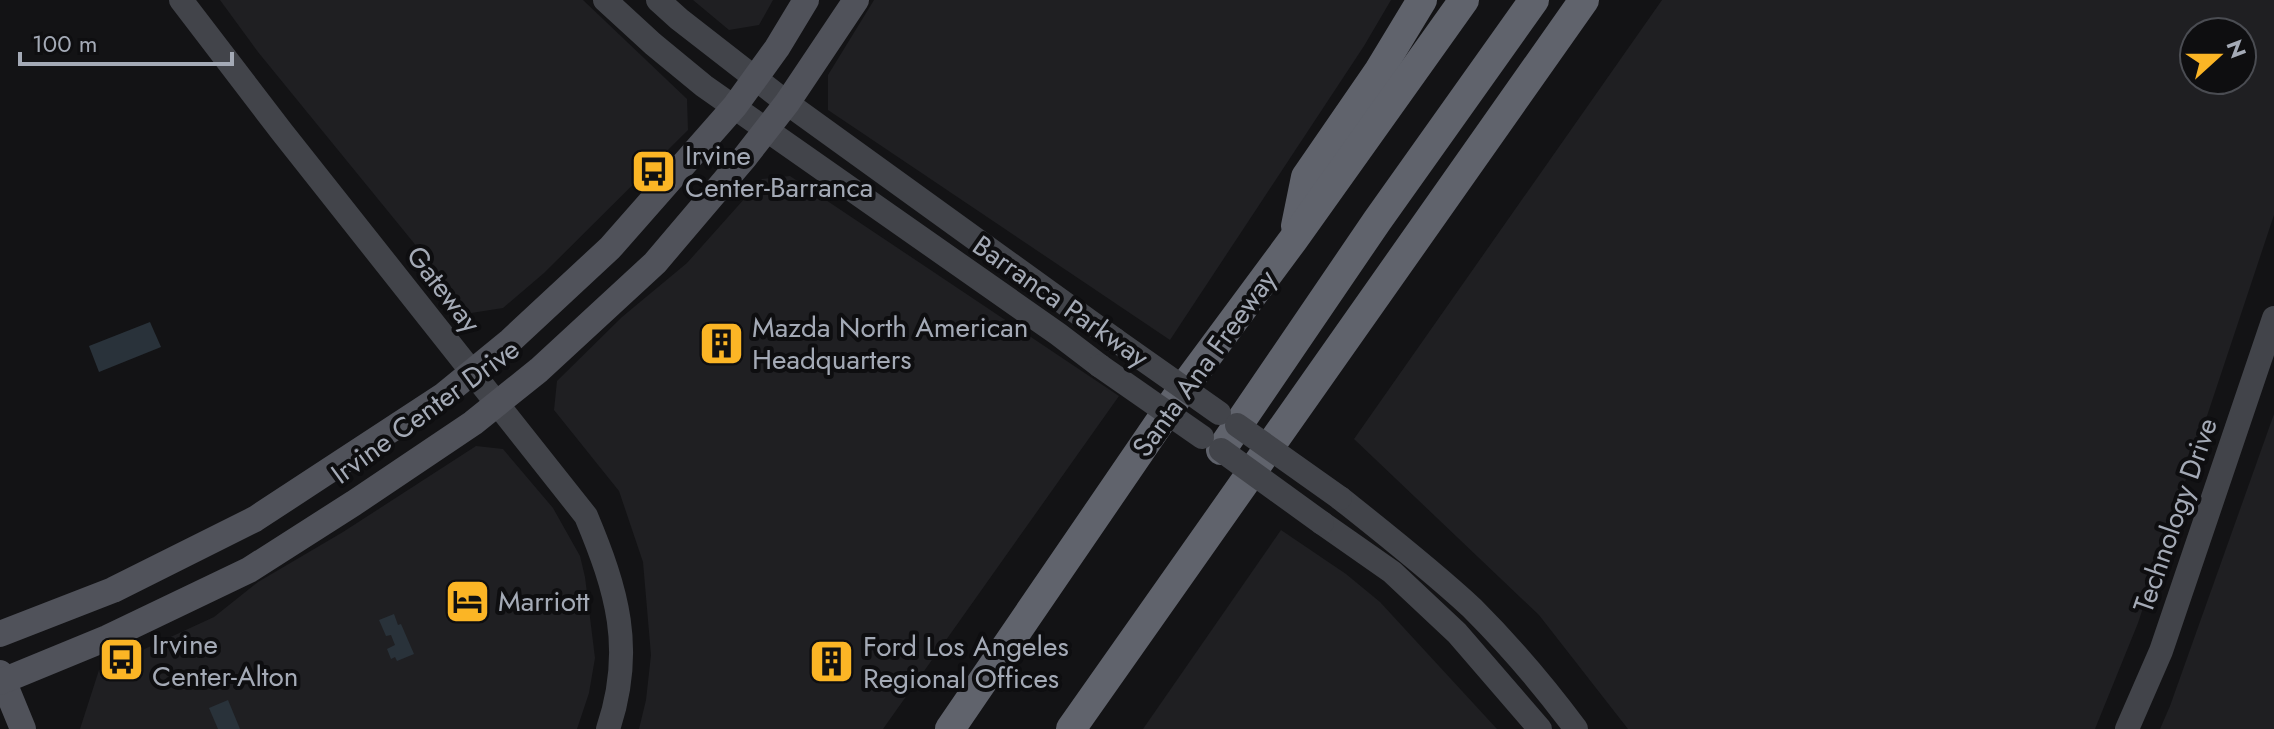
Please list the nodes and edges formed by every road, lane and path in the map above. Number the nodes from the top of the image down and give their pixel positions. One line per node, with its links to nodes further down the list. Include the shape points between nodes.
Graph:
1 (181, 0): 18 (main road, Gateway)
2 (605, 0): 13 (main road, Barranca Parkway, via 704,86)
3 (658, 0): 11 (main road, Barranca Parkway)
4 (806, 0): 11 (main road, Irvine Center Drive)
5 (856, 0): 12 (main road, Irvine Center Drive)
6 (1422, 0): 16 (highway, via 1306,177)
7 (1464, 0): 16 (highway, Santa Ana Freeway)
8 (1514, 0): 15 (highway)
9 (1534, 0): 15 (highway)
10 (1584, 0): 26 (highway)
11 (754, 78): 12 (main road, Barranca Parkway); 13 (main road, Irvine Center Drive)
12 (787, 103): 14 (main road, Irvine Center Drive); 20 (main road, Barranca Parkway, bridge, via 1114,339)
13 (735, 106): 14 (main road, Barranca Parkway); 18 (main road, Irvine Center Drive, via 610,248)
14 (766, 130): 19 (main road, Irvine Center Drive, via 655,263); 20 (main road, Barranca Parkway, bridge, via 1100,366)
15 (1372, 218): 20 (highway)
16 (1293, 240): 25 (highway, Santa Ana Freeway, via 1179,394)
17 (2274, 318): 29 (main road, Technology Drive, via 2161,651)
18 (473, 373): 19 (main road, Gateway); 21 (main road, Irvine Center Drive, via 255,519 113,590)
19 (497, 403): 22 (main road, Irvine Center Drive, via 249,570 107,638); 24 (main road, Gateway, via 586,516 607,566 621,644)
20 (1220, 431): 27 (main road, Barranca Parkway, bridge, via 1322,523 1392,572 1446,622); 28 (main road, Barranca Parkway, bridge, via 1340,498 1408,552 1472,609)
21 (0, 634)
22 (1, 678): 23 (main road)
23 (23, 729)
24 (608, 729)
25 (950, 729)
26 (1071, 729)
27 (1540, 729)
28 (1576, 729)
29 (2127, 729)

